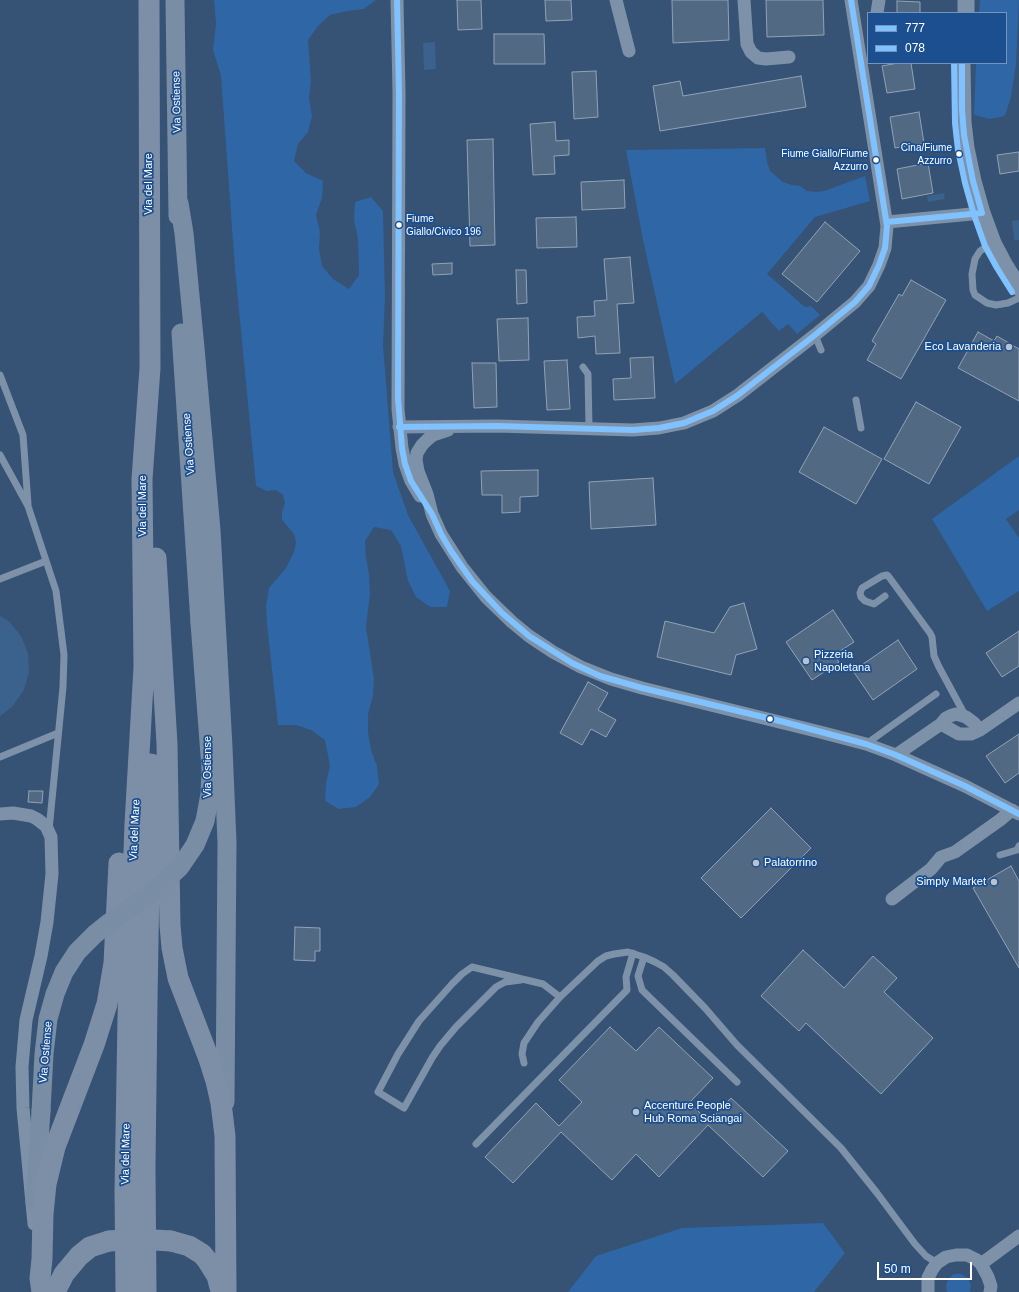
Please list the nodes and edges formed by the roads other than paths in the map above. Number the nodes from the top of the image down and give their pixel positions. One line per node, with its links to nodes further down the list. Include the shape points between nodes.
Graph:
1 (149, 0): 25 (main road, Via del Mare)
2 (175, 0): 16 (main road, Via Ostiense)
3 (397, 0): 29 (street)
4 (616, 0): 11 (street)
5 (744, 0): 12 (street, via 747,44 751,52 758,58)
6 (851, 0): 15 (street)
7 (879, 0): 9 (street)
8 (966, 0): 10 (street)
9 (877, 12)
10 (966, 12)
11 (629, 51)
12 (789, 57)
13 (867, 64): 15 (street)
14 (962, 64): 17 (street, via 964,135)
15 (864, 81): 18 (street)
16 (179, 203): 61 (main road, Via Ostiense, via 211,523 223,747 227,842); 63 (main road, Via Ostiense, bridge, via 178,291 211,768 210,794 205,821 195,845 180,868 152,893 94,934 77,952 64,972 48,1019)
17 (982, 213): 18 (street); 19 (street)
18 (887, 222): 22 (street, via 883,253 869,286 848,308)
19 (993, 243): 20 (street); 21 (lane, via 980,251 975,259 972,274 975,295 987,303 996,305)
20 (1019, 288)
21 (1019, 298)
22 (815, 335): 23 (lane); 30 (street, via 735,398 700,417 674,426 653,429)
23 (821, 350)
24 (583, 367): 30 (lane, via 588,374)
25 (150, 368): 35 (main road, Via del Mare, via 156,440); 38 (main road, Via del Mare, via 142,479)
26 (0, 375): 33 (lane, via 23,435)
27 (856, 400): 31 (lane)
28 (461, 426): 29 (street); 30 (street); 34 (street, via 433,435 417,453 418,471)
29 (400, 427): 34 (street, via 402,452 408,473)
30 (589, 428)
31 (861, 428)
32 (0, 454): 33 (lane)
33 (28, 506): 36 (lane)
34 (432, 514): 46 (street, via 451,551 486,597 529,636 572,663 600,676 642,688)
35 (156, 558): 61 (main road, via 166,744 172,948 180,986 214,1072); 70 (main road, Via del Mare, via 147,993)
36 (46, 561): 37 (lane); 45 (lane, via 56,591 64,654)
37 (0, 580)
38 (143, 583): 67 (main road, via 126,770 112,979 96,1039 58,1138 49,1170 44,1203); 69 (main road, Via del Mare, via 142,696 134,824 128,1018)
39 (885, 596): 42 (lane, via 874,604 865,601 860,593 862,588 882,576 889,577 930,633 934,656)
40 (936, 694): 46 (lane)
41 (1019, 703): 44 (street)
42 (966, 717): 43 (street, via 956,714 946,718); 44 (street)
43 (941, 724): 44 (street, via 964,735); 47 (street)
44 (980, 730)
45 (58, 733): 48 (lane); 51 (lane)
46 (866, 744): 47 (street)
47 (896, 755): 49 (street)
48 (0, 757)
49 (1015, 812): 54 (street, via 955,852 941,857 931,869)
50 (0, 814): 51 (street, via 13,812 31,816)
51 (49, 830): 63 (street, via 52,842 52,874 46,936 28,1011 22,1072)
52 (1019, 846): 53 (lane, via 1017,850)
53 (1000, 855)
54 (892, 900)
55 (633, 953): 56 (lane); 58 (lane, via 623,952 606,956); 62 (lane, via 626,977 627,990)
56 (644, 957): 60 (lane, via 638,976 642,990); 65 (lane, via 664,967 673,975 737,1045 841,1148 915,1244)
57 (521, 980): 57 (lane, via 472,967 462,974 412,1030 378,1092 404,1108 432,1058 456,1027 496,987 505,982); 58 (lane, via 543,984)
58 (560, 997): 59 (lane, via 524,1043)
59 (524, 1063)
60 (737, 1082)
61 (225, 1136): 72 (main road, Via Ostiense)
62 (476, 1144)
63 (34, 1224): 67 (main road, Via Ostiense)
64 (1019, 1236): 66 (street)
65 (937, 1263): 66 (street, via 946,1257 956,1255 967,1256); 73 (street, via 928,1278)
66 (981, 1264): 74 (street, via 991,1286)
67 (41, 1285)
68 (55, 1292): 71 (main road, bridge, via 64,1274 90,1247 110,1241 156,1239 189,1246 202,1254 217,1276)
69 (126, 1292)
70 (146, 1292)
71 (221, 1292)
72 (226, 1292)
73 (928, 1292)
74 (990, 1292)

